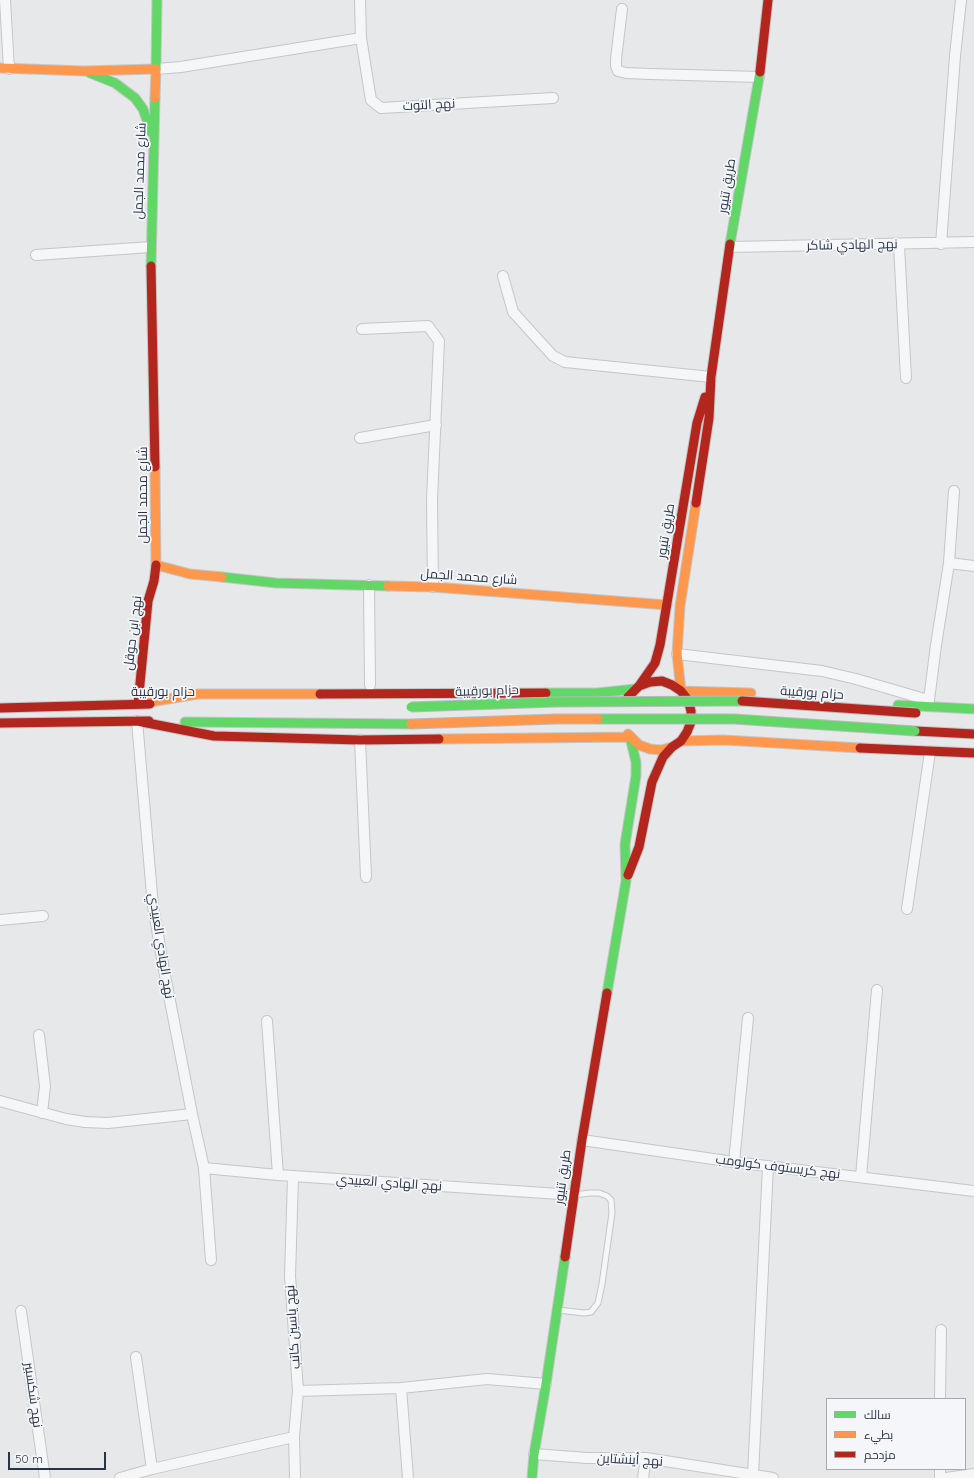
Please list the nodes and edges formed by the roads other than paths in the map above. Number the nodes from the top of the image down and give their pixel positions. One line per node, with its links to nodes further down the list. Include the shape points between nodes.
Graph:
1 (5, 0): 8 (street)
2 (157, 0): 9 (main road, شارع محمد الجمل)
3 (360, 0): 7 (street, نهج التوت)
4 (768, 0): 11 (main road, طريق تنيور)
5 (961, 0): 15 (street)
6 (622, 9): 11 (street, via 616,59 618,71)
7 (361, 38): 9 (street); 12 (street, نهج التوت, via 370,100 381,108)
8 (4, 68): 10 (main road)
9 (156, 69): 10 (main road); 13 (main road, شارع محمد الجمل)
10 (84, 71): 13 (main road, via 115,83 135,98 145,114)
11 (759, 76): 18 (main road, طريق تنيور)
12 (553, 98)
13 (154, 143): 17 (main road, شارع محمد الجمل)
14 (974, 242): 15 (street, نهج الهادي شاكر)
15 (941, 244): 16 (street, نهج الهادي شاكر)
16 (899, 245): 18 (street, نهج الهادي شاكر); 23 (street)
17 (152, 247): 19 (street); 28 (main road, شارع محمد الجمل)
18 (730, 247): 22 (main road, طريق تنيور)
19 (36, 255)
20 (503, 276): 22 (street, via 512,312 553,356 565,362)
21 (362, 329): 24 (street, via 428,326 439,341)
22 (711, 377): 32 (main road, طريق تنيور, via 697,423); 33 (main road, طريق تنيور, via 709,418 680,606)
23 (906, 378)
24 (436, 425): 25 (street); 31 (street, via 432,500)
25 (360, 438)
26 (954, 491): 27 (street)
27 (949, 563): 29 (street); 38 (street)
28 (156, 565): 30 (main road, شارع محمد الجمل, via 190,574 268,582); 37 (main road, نهج ابن حوقل, via 148,601)
29 (974, 566)
30 (369, 586): 31 (main road, شارع محمد الجمل); 34 (street)
31 (433, 587): 32 (main road, شارع محمد الجمل)
32 (666, 605): 35 (main road, طريق تنيور, via 655,663)
33 (677, 654): 36 (main road, طريق تنيور); 38 (street, via 822,671 856,679)
34 (370, 685)
35 (637, 687): 36 (main road, via 662,681); 37 (main road, via 590,693 198,694); 47 (main road, via 624,704 622,715 624,727)
36 (681, 691): 38 (main road); 49 (main road, via 688,700 691,722)
37 (138, 704): 39 (main road, حزام بورقيبة); 41 (main road, حزام بورقيبة)
38 (928, 704): 42 (main road)
39 (192, 705)
40 (407, 707): 43 (main road, حزام بورقيبة, bridge, via 556,702 736,701)
41 (0, 708)
42 (974, 709)
43 (974, 717)
44 (137, 721): 45 (main road); 46 (main road, bridge, via 411,724 734,719); 48 (main road, via 214,736); 64 (street, نهج الهادي العبيدي, via 153,906)
45 (0, 723)
46 (974, 734)
47 (630, 737): 48 (main road); 50 (main road, via 639,745 650,749); 54 (main road, طريق تنيور, via 636,762 636,776 625,844)
48 (360, 740): 53 (street)
49 (681, 741): 50 (main road); 51 (main road, via 724,740)
50 (672, 747): 54 (main road, طريق تنيور, via 663,757 652,782 639,847)
51 (930, 752): 52 (main road); 55 (street)
52 (974, 753)
53 (366, 877)
54 (626, 881): 65 (main road, طريق تنيور)
55 (907, 909)
56 (43, 916): 57 (street)
57 (0, 920)
58 (877, 990): 71 (street)
59 (748, 1018): 66 (street)
60 (267, 1021): 69 (street)
61 (39, 1035): 63 (street, via 45,1086)
62 (0, 1100): 63 (street)
63 (42, 1113): 64 (street, via 79,1121 108,1123)
64 (192, 1114): 68 (street, نهج الهادي العبيدي)
65 (582, 1140): 66 (street, نهج كريستوف كولومب); 73 (main road, طريق تنيور)
66 (734, 1162): 67 (street, نهج كريستوف كولومب)
67 (768, 1166): 71 (street, نهج كريستوف كولومب); 88 (street)
68 (204, 1168): 69 (street, نهج الهادي العبيدي); 74 (street, نهج الهادي العبيدي)
69 (278, 1176): 70 (street, نهج الهادي العبيدي)
70 (293, 1177): 73 (street, نهج الهادي العبيدي); 81 (street, نهج ياسين كاتب, via 290,1276)
71 (861, 1177): 72 (street, نهج كريستوف كولومب)
72 (974, 1191)
73 (574, 1195): 75 (main road, طريق تنيور); 75 (lane, via 599,1193 611,1200 612,1213 602,1284 598,1303 591,1312)
74 (211, 1260)
75 (557, 1310): 79 (main road, طريق تنيور)
76 (21, 1311): 89 (street, نهج شكسبير)
77 (941, 1330): 82 (street)
78 (136, 1357): 86 (street)
79 (546, 1384): 80 (street, via 487,1379); 84 (main road, طريق تنيور)
80 (401, 1388): 81 (street); 92 (street)
81 (298, 1391): 83 (street, نهج ياسين كاتب)
82 (940, 1398)
83 (294, 1437): 86 (street); 91 (street, نهج ياسين كاتب)
84 (534, 1454): 85 (street, نهج أينشتاين, via 587,1458); 93 (main road, طريق تنيور)
85 (646, 1458): 88 (street, نهج أينشتاين); 94 (street)
86 (147, 1473): 90 (street)
87 (974, 1474): 96 (street)
88 (753, 1475): 95 (street, نهج أينشتاين)
89 (45, 1478)
90 (120, 1478)
91 (295, 1478)
92 (408, 1478)
93 (532, 1478)
94 (643, 1478)
95 (773, 1478)
96 (946, 1478)

